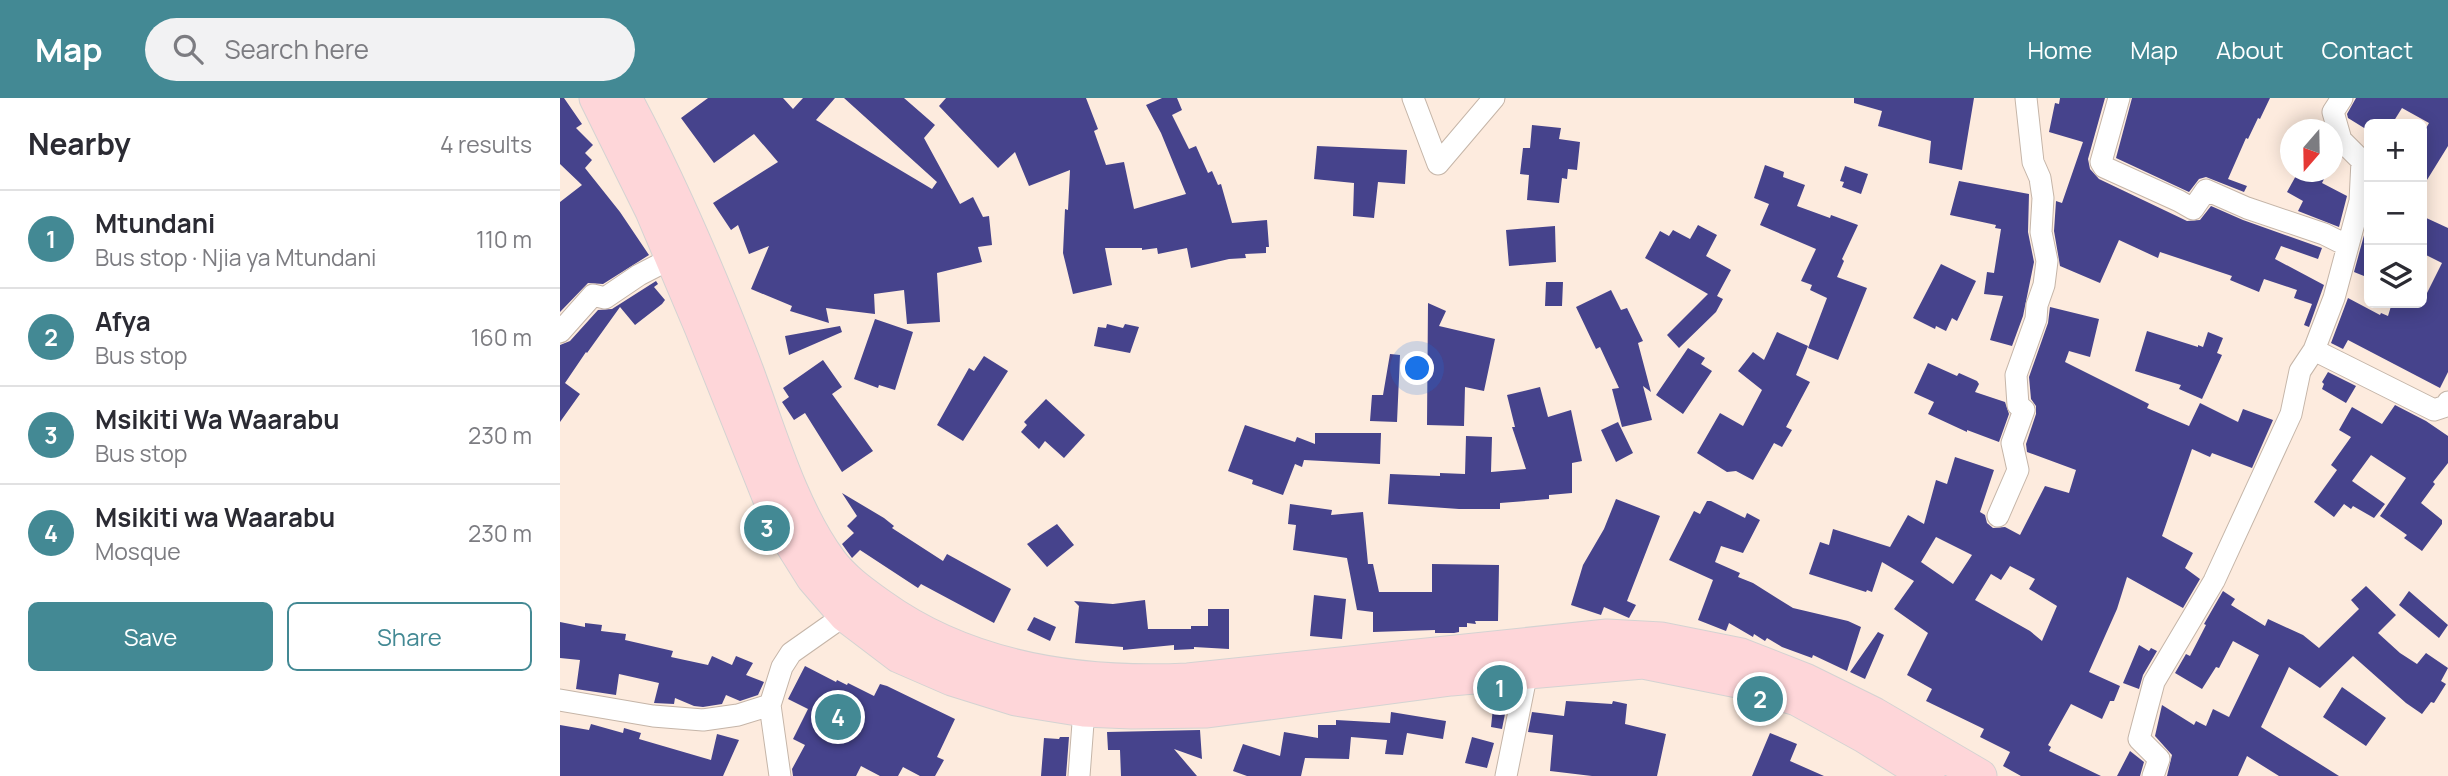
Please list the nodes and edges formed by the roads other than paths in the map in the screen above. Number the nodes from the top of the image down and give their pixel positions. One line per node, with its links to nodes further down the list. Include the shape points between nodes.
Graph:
1 (596, 98): 9 (main road)
2 (625, 98): 23 (main road, via 687,226 805,520 831,562 857,589 938,641 976,657 1028,669 1136,682 1607,636 1661,639 1741,655 1805,680)
3 (1413, 98): 4 (street, via 1438,164)
4 (1494, 98)
5 (2026, 98): 13 (street, via 2033,162 2042,188 2041,232 2047,261 2036,319 2016,376 2018,405 2024,410 2012,443 2018,470)
6 (2119, 98): 8 (street, via 2101,162 2104,167 2193,209 2206,190)
7 (2342, 98): 8 (street, via 2333,112 2341,141 2362,161 2360,201)
8 (2348, 246): 11 (street)
9 (672, 258): 10 (street, via 604,298 593,295); 14 (main road, via 781,527 813,578)
10 (560, 332)
11 (2314, 350): 12 (street, via 2434,410); 24 (street, via 2300,371 2291,414 2214,581 2154,682 2139,739 2158,759)
12 (2448, 402)
13 (1998, 516)
14 (845, 615): 17 (street, via 791,653); 18 (main road, via 899,656 952,679 1016,699)
15 (1527, 672): 18 (main road, via 1208,711); 21 (street); 22 (main road, via 1643,662 1738,681 1797,699)
16 (560, 699): 17 (street, via 703,720)
17 (770, 705): 19 (street)
18 (1084, 710): 20 (street)
19 (780, 776)
20 (1079, 776)
21 (1506, 776)
22 (1928, 776)
23 (1980, 776)
24 (2153, 776)

